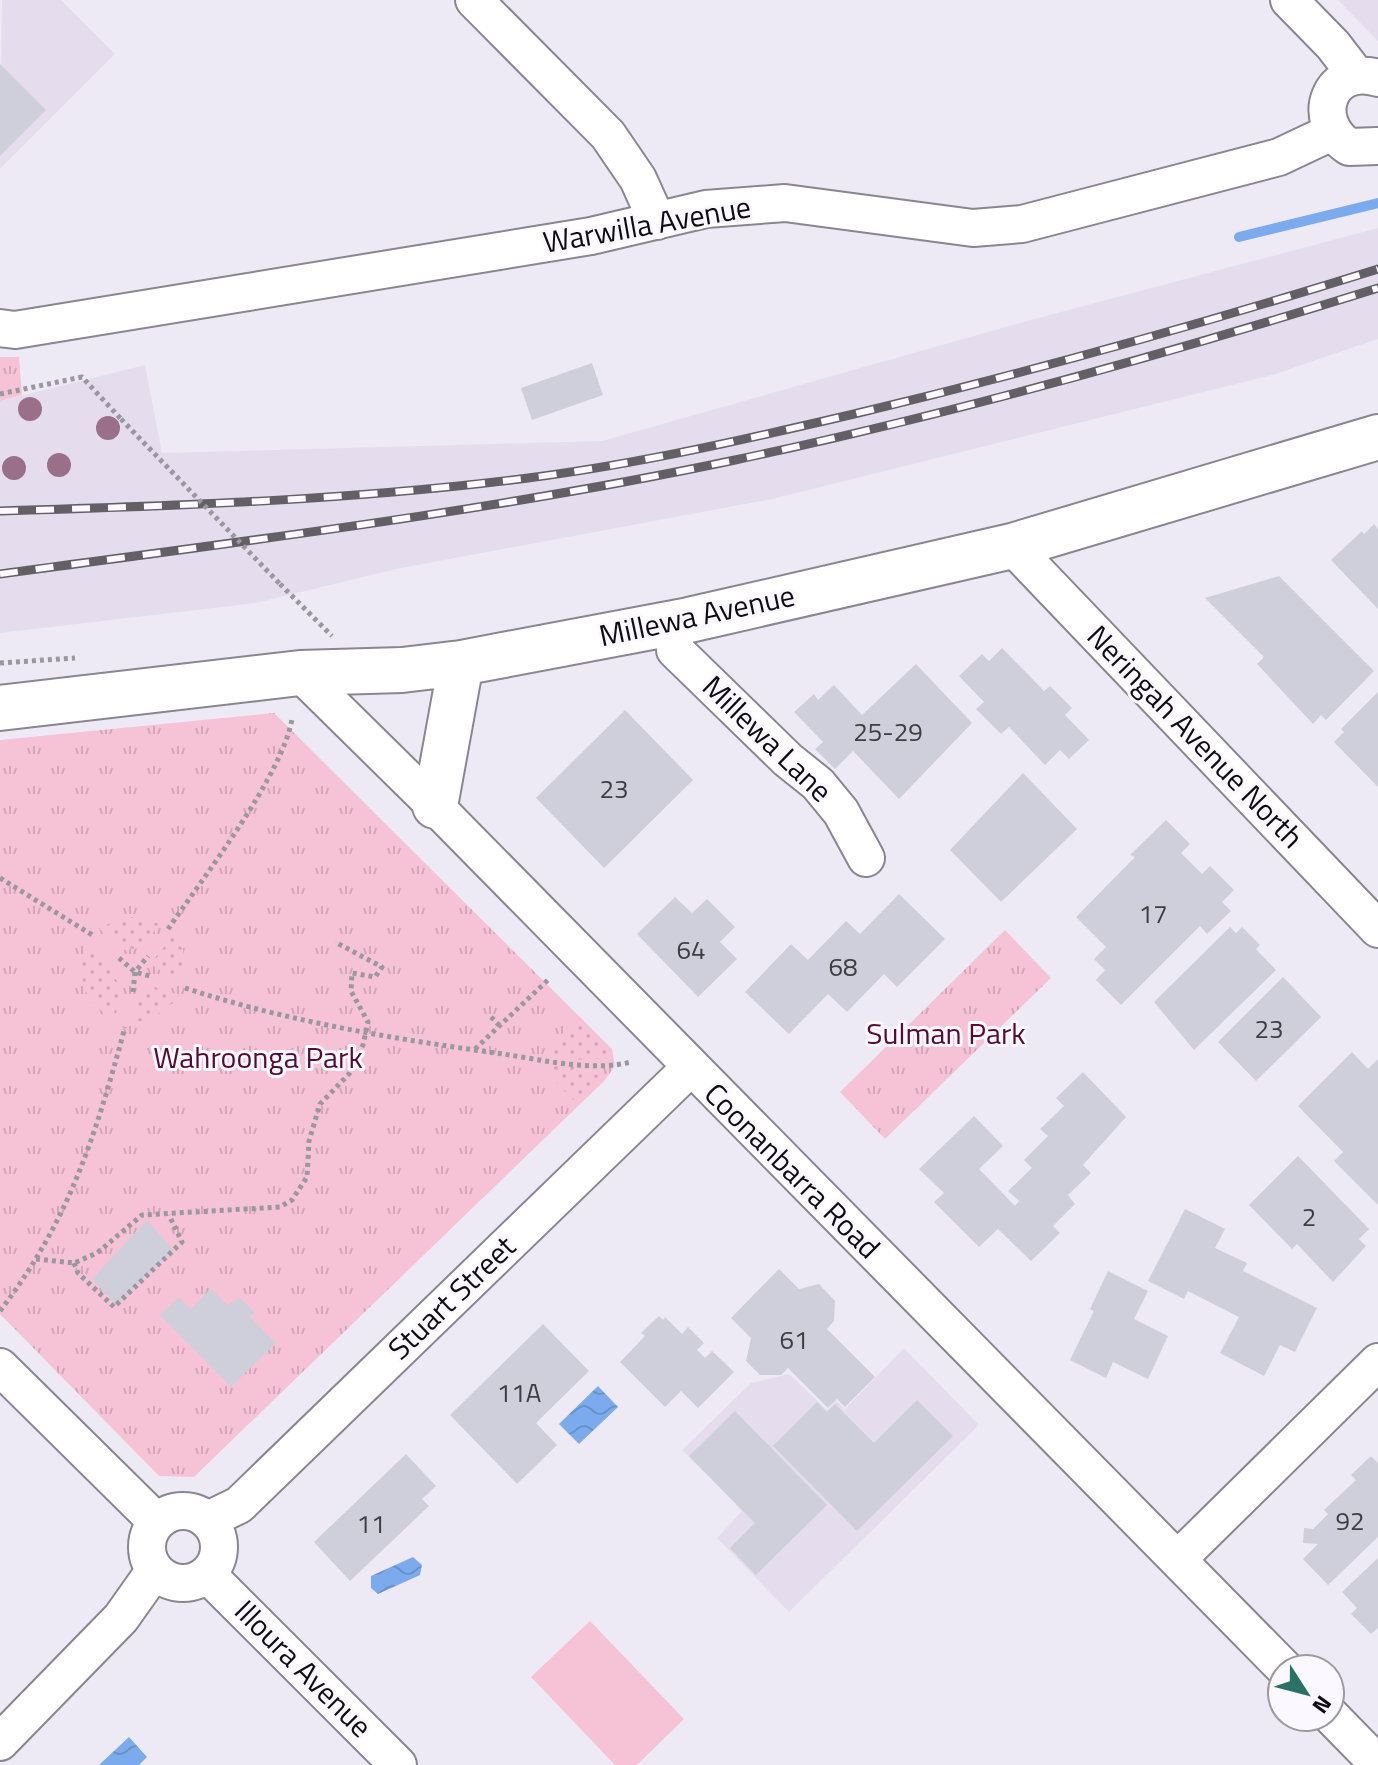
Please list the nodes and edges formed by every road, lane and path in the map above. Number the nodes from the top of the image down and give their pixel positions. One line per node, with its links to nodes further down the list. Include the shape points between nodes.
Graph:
1 (474, 0): 6 (street, via 608,135 638,179)
2 (1289, 0): 3 (street)
3 (1367, 76): 4 (street, via 1337,86 1327,102)
4 (1332, 132): 5 (street, via 1349,147); 6 (street, Warwilla Avenue, via 1279,157 1022,224 973,228 785,203 706,209)
5 (1378, 146)
6 (657, 221): 7 (street, Warwilla Avenue, via 46,325)
7 (0, 328)
8 (0, 394): 12 (path, bridge, via 82,377)
9 (1378, 437): 10 (street, Millewa Avenue)
10 (1012, 546): 11 (street, Millewa Avenue); 21 (street, Neringah Avenue North)
11 (675, 623): 13 (street, Millewa Avenue); 18 (street, Millewa Lane, via 675,650 818,784 841,812)
12 (336, 639)
13 (461, 663): 14 (street, Millewa Avenue); 17 (street)
14 (300, 673): 15 (street, Millewa Avenue); 17 (street, Coonanbarra Road)
15 (0, 708)
16 (292, 719): 20 (path, via 289,739 234,833)
17 (435, 806): 39 (street, Coonanbarra Road)
18 (866, 858)
19 (0, 878): 22 (path)
20 (168, 929)
21 (1378, 929)
22 (94, 936)
23 (335, 942): 28 (path, via 382,967)
24 (148, 956): 26 (path)
25 (119, 958): 26 (path)
26 (135, 972): 27 (path); 32 (path)
27 (153, 977)
28 (375, 977): 30 (path); 36 (path, via 352,973 350,981 368,1022)
29 (549, 979): 34 (path)
30 (384, 980)
31 (185, 988): 36 (path, via 250,1009)
32 (133, 992)
33 (491, 1017): 34 (path)
34 (500, 1026): 37 (path)
35 (125, 1027): 41 (path, via 78,1182)
36 (365, 1033): 37 (path); 40 (path, via 349,1074 320,1104 309,1141 307,1177 292,1200 280,1207)
37 (474, 1050): 38 (path, via 615,1066)
38 (631, 1062)
39 (690, 1068): 46 (street, Stuart Street, via 239,1505); 48 (street, Coonanbarra Road)
40 (169, 1215): 42 (path, via 142,1215 97,1253); 42 (path, via 182,1242 114,1307)
41 (36, 1259): 42 (path); 43 (path)
42 (74, 1263)
43 (0, 1311)
44 (1378, 1362): 48 (street)
45 (0, 1367): 47 (street)
46 (208, 1520): 47 (street, via 185,1510); 50 (street, via 219,1550)
47 (157, 1522): 49 (street, via 147,1543)
48 (1178, 1559): 51 (street, Coonanbarra Road)
49 (155, 1570): 50 (street, via 185,1583); 53 (street, via 121,1618)
50 (207, 1574): 55 (street, Illoura Avenue)
51 (1269, 1653)
52 (1346, 1731): 54 (street)
53 (0, 1742)
54 (1378, 1764)
55 (398, 1765)

